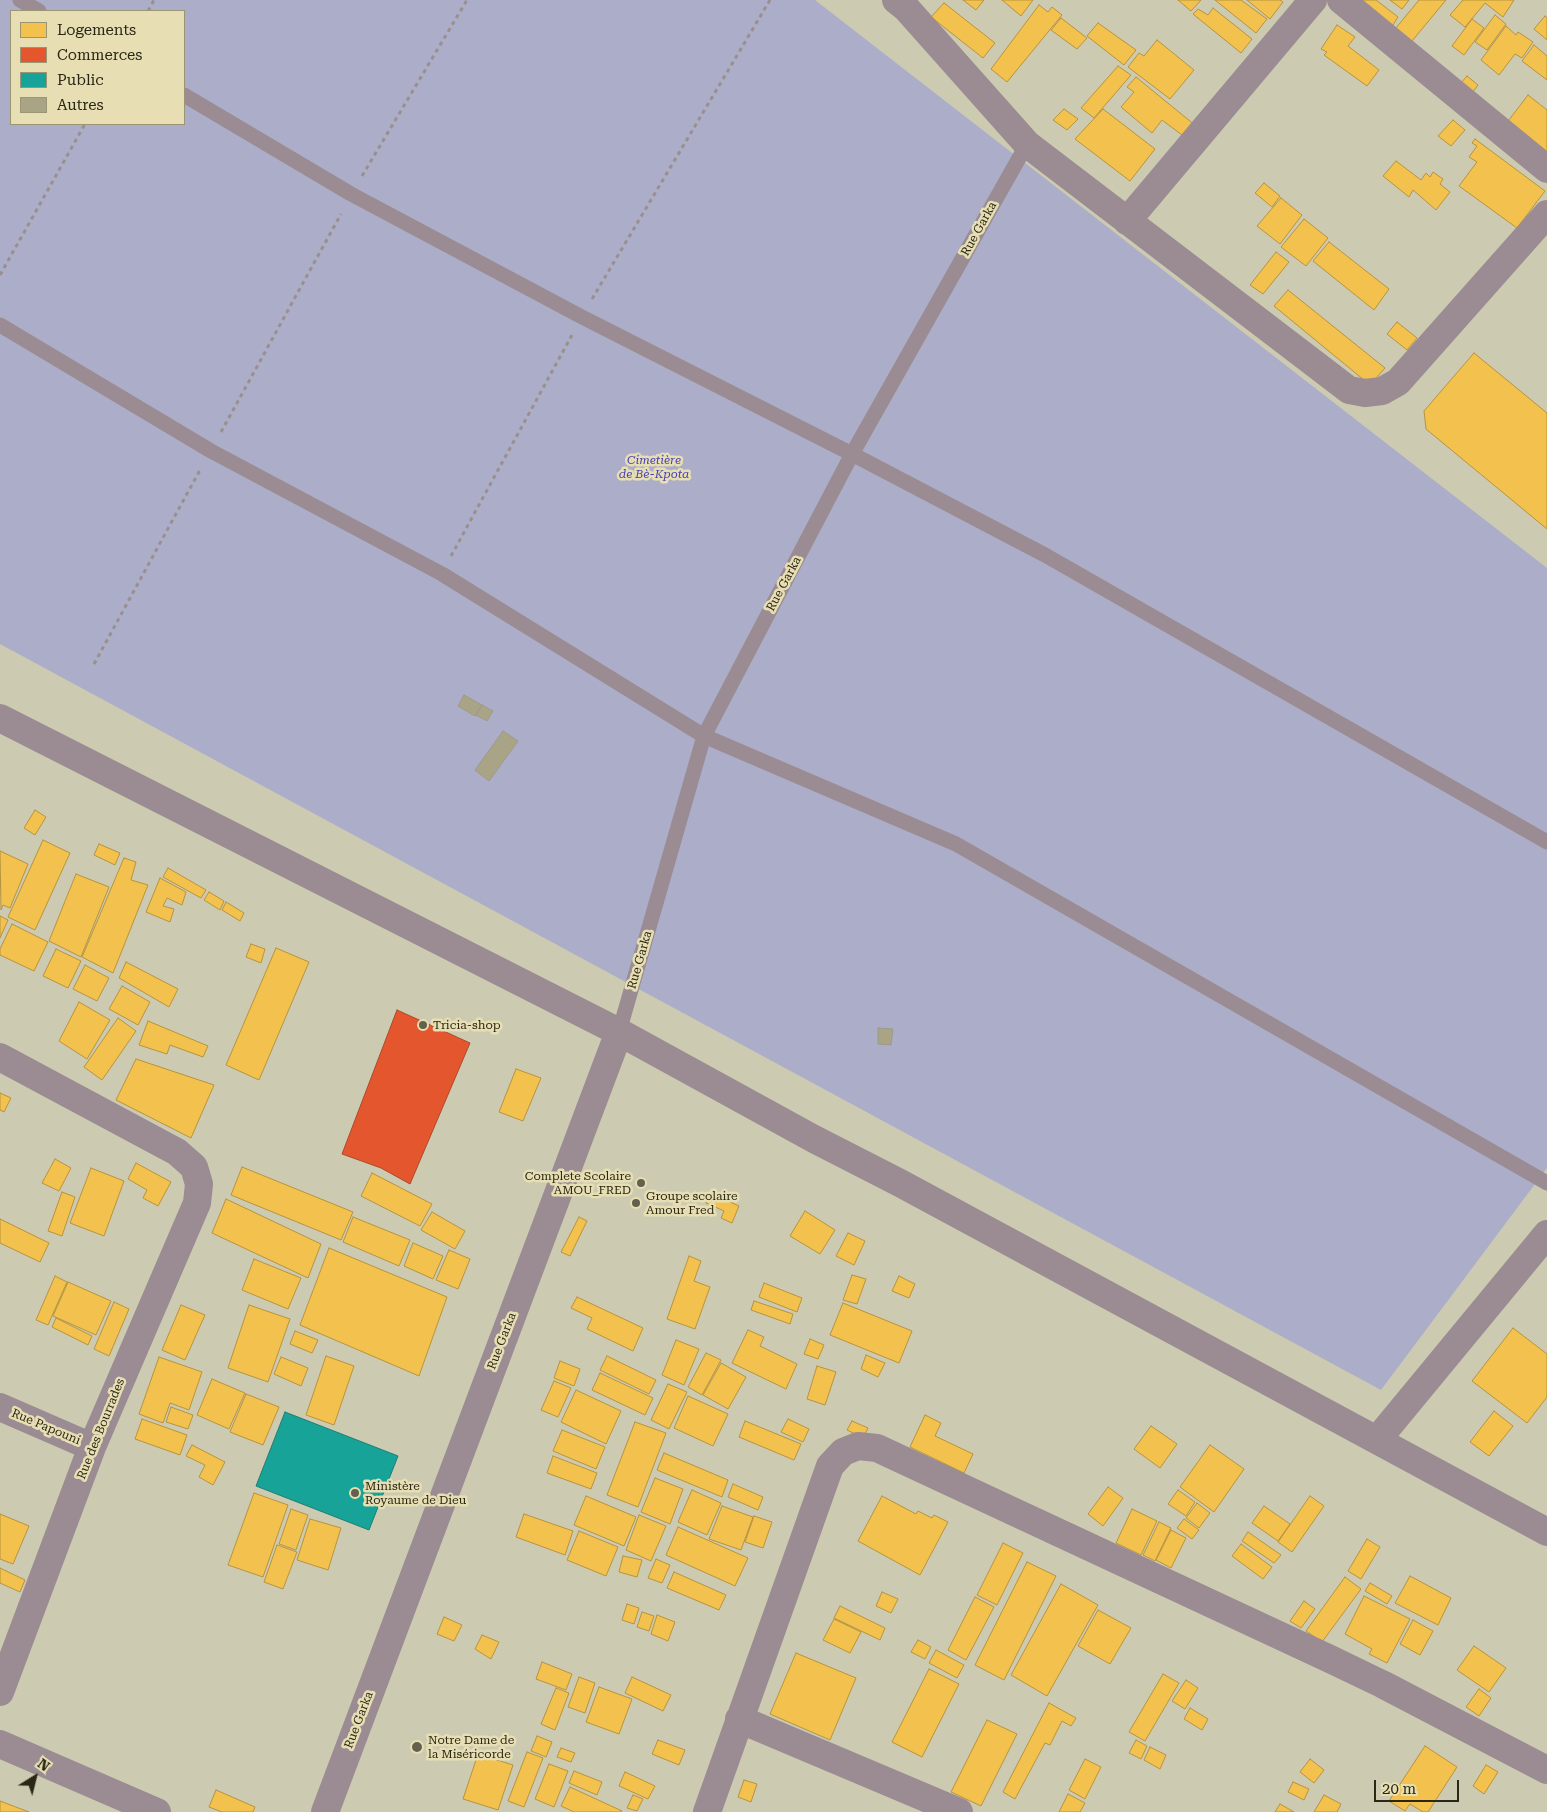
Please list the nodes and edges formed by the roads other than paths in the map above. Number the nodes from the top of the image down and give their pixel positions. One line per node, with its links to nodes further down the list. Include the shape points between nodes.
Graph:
1 (20, 0): 5 (lane)
2 (1312, 0): 10 (street)
3 (1341, 0): 8 (street)
4 (905, 3): 7 (street)
5 (38, 10)
6 (185, 96): 12 (lane, via 351,194 582,317)
7 (1027, 144): 10 (street); 12 (lane, Rue Garka)
8 (1547, 169)
9 (1547, 214): 10 (street, via 1398,382 1382,392 1365,394 1349,390)
10 (1126, 221)
11 (0, 326): 14 (lane, via 211,451 442,574)
12 (852, 454): 14 (lane, Rue Garka); 15 (lane, via 1045,555)
13 (0, 718): 16 (street)
14 (704, 736): 16 (lane, Rue Garka); 18 (lane, via 956,844)
15 (1547, 842)
16 (619, 1032): 21 (street); 29 (street, Rue Garka)
17 (0, 1057): 22 (street, Rue des Bourrades, via 177,1152 194,1167 199,1184 197,1203)
18 (1547, 1183)
19 (1547, 1234): 21 (street)
20 (0, 1407): 22 (street, Rue Papouni)
21 (1377, 1440): 23 (street)
22 (92, 1447): 24 (street, Rue des Bourrades)
23 (1547, 1532)
24 (0, 1692)
25 (739, 1719): 27 (street, via 830,1466 843,1452 858,1446 877,1448 1312,1650); 30 (street); 31 (street)
26 (0, 1744): 28 (street)
27 (1547, 1770)
28 (157, 1812)
29 (325, 1812)
30 (707, 1812)
31 (960, 1812)

